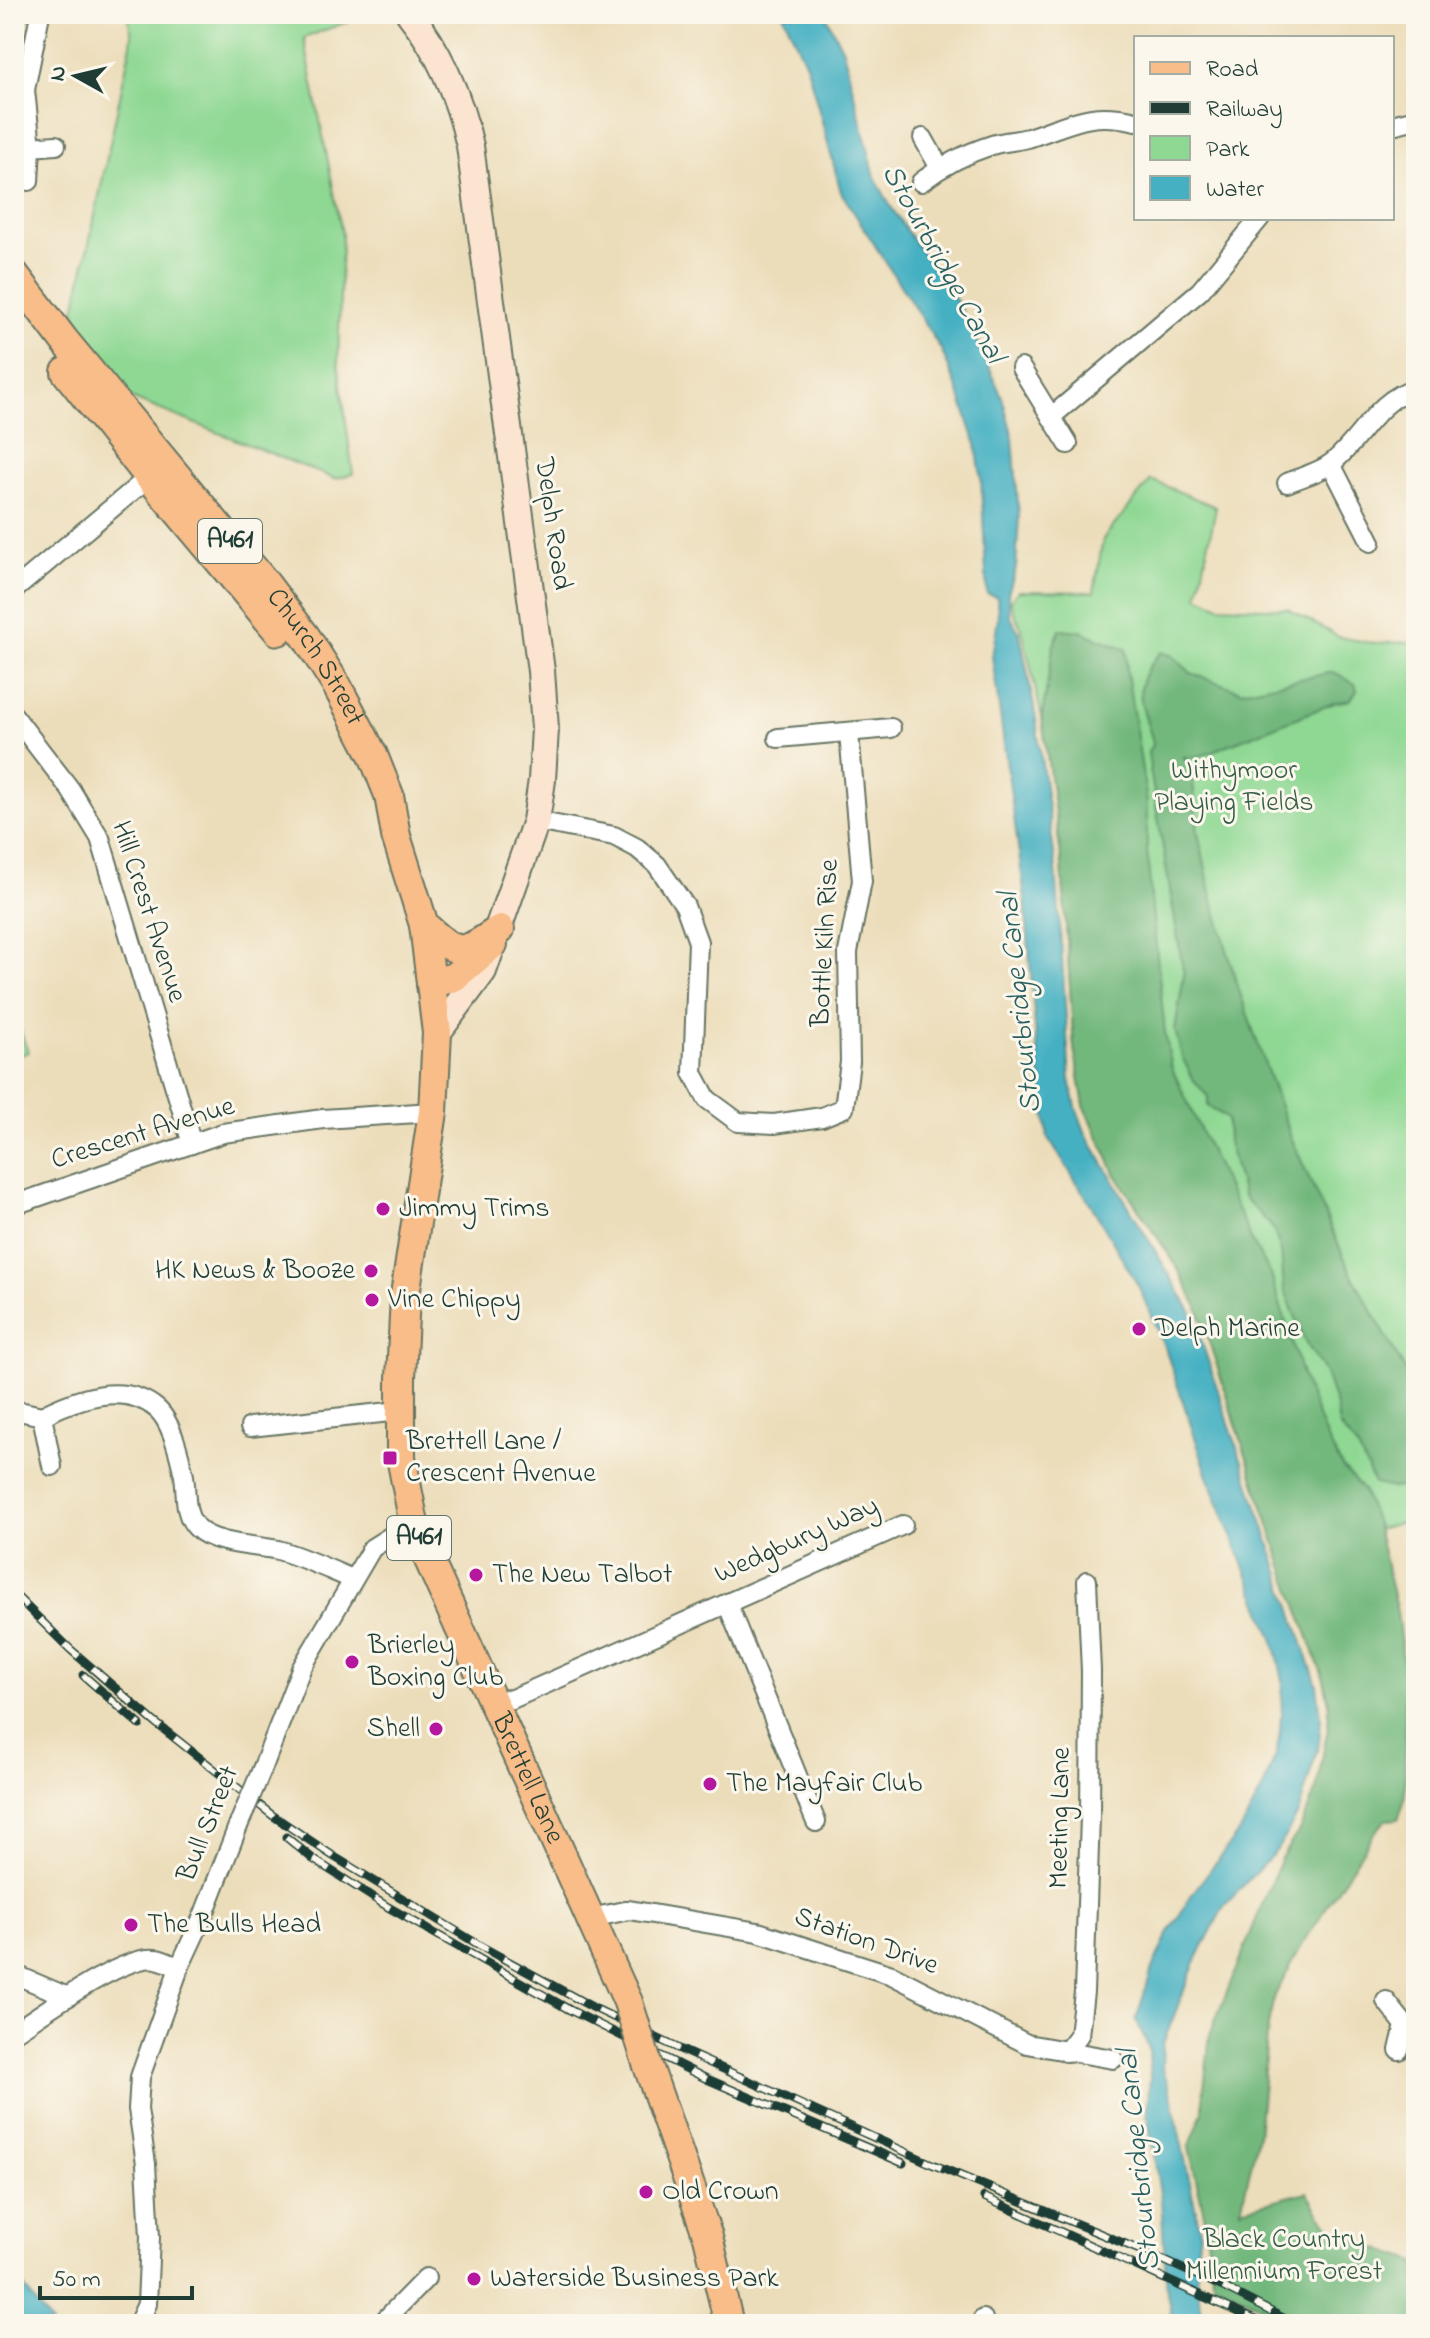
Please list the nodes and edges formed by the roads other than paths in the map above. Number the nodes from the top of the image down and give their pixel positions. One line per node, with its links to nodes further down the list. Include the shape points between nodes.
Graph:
1 (40, 14): 8 (street, via 25,90)
2 (410, 14): 28 (main road, Delph Road, via 449,76 470,146 541,671 545,729)
3 (1416, 119): 5 (street)
4 (1134, 121): 9 (street, via 1114,116 1071,121 1028,138 993,144)
5 (1394, 124)
6 (923, 138): 9 (street)
7 (56, 145): 8 (street)
8 (31, 147): 10 (street)
9 (940, 168): 11 (street)
10 (29, 181)
11 (921, 182)
12 (1258, 220): 17 (street, via 1200,291)
13 (14, 274): 29 (main road, Church Street / A461, via 306,637 373,755 389,795)
14 (14, 305): 20 (main road, Church Street / A461)
15 (1021, 368): 17 (street)
16 (1416, 388): 19 (street, via 1380,407)
17 (1051, 417): 18 (street)
18 (1068, 444)
19 (1331, 464): 21 (street); 22 (street)
20 (149, 477): 23 (street); 29 (main road, Church Street / A461, via 283,636 317,686)
21 (1287, 483)
22 (1371, 542)
23 (14, 590)
24 (14, 716): 35 (street, Hill Crest Avenue, via 100,838)
25 (891, 728): 26 (street)
26 (849, 733): 27 (street); 28 (street, Bottle Kiln Rise, via 862,881 848,952 850,1062 844,1108 822,1117 774,1124 738,1122 707,1099 693,1073 698,942 685,906 657,865 637,848 614,836)
27 (778, 738)
28 (536, 821): 31 (main road, Delph Road)
29 (396, 836): 30 (main road, Church Street / A461)
30 (424, 925): 31 (main road, via 449,947 471,949); 32 (main road, Church Street / A461)
31 (496, 936): 32 (main road, via 454,977); 33 (main road, Delph Road, via 483,971)
32 (431, 984): 33 (main road, Church Street / A461)
33 (437, 1033): 34 (main road, Brettell Lane / A461)
34 (433, 1112): 35 (street, Crescent Avenue, via 323,1119 223,1133); 38 (main road, Brettell Lane / A461, via 405,1295)
35 (192, 1144): 36 (street, Crescent Avenue)
36 (14, 1205)
37 (19, 1411): 39 (street)
38 (400, 1411): 40 (street); 43 (main road, Brettell Lane / A461, via 401,1457)
39 (42, 1416): 41 (street); 44 (street, via 89,1397 138,1399 158,1410 176,1443 187,1514 198,1530 280,1551)
40 (250, 1427)
41 (52, 1466)
42 (903, 1525): 46 (street, Wedgbury Way)
43 (415, 1529): 44 (street, Bull Street, via 372,1548); 47 (main road, Brettell Lane / A461)
44 (352, 1579): 50 (street, Bull Street, bridge, via 301,1669)
45 (1087, 1581): 57 (street, Meeting Lane, via 1090,1817 1084,1992 1079,2035)
46 (727, 1603): 47 (street, Wedgbury Way, via 512,1699); 48 (street)
47 (493, 1700): 49 (main road, Brettell Lane / A461)
48 (816, 1822)
49 (591, 1918): 57 (street, Station Drive, via 629,1910 758,1932 892,1975 1027,2044); 62 (main road, Brettell Lane / A461, bridge, via 628,2002 708,2237)
50 (179, 1968): 52 (street, via 154,1958 134,1962); 60 (street, Bull Street, via 140,2077 150,2237 147,2304)
51 (14, 1974): 52 (street)
52 (68, 1997): 55 (street)
53 (1386, 2001): 54 (street)
54 (1411, 2025): 56 (street)
55 (14, 2032)
56 (1399, 2050)
57 (1066, 2052): 58 (street, Station Drive)
58 (1113, 2059)
59 (426, 2278): 61 (street)
60 (138, 2324)
61 (381, 2324)
62 (729, 2324)

